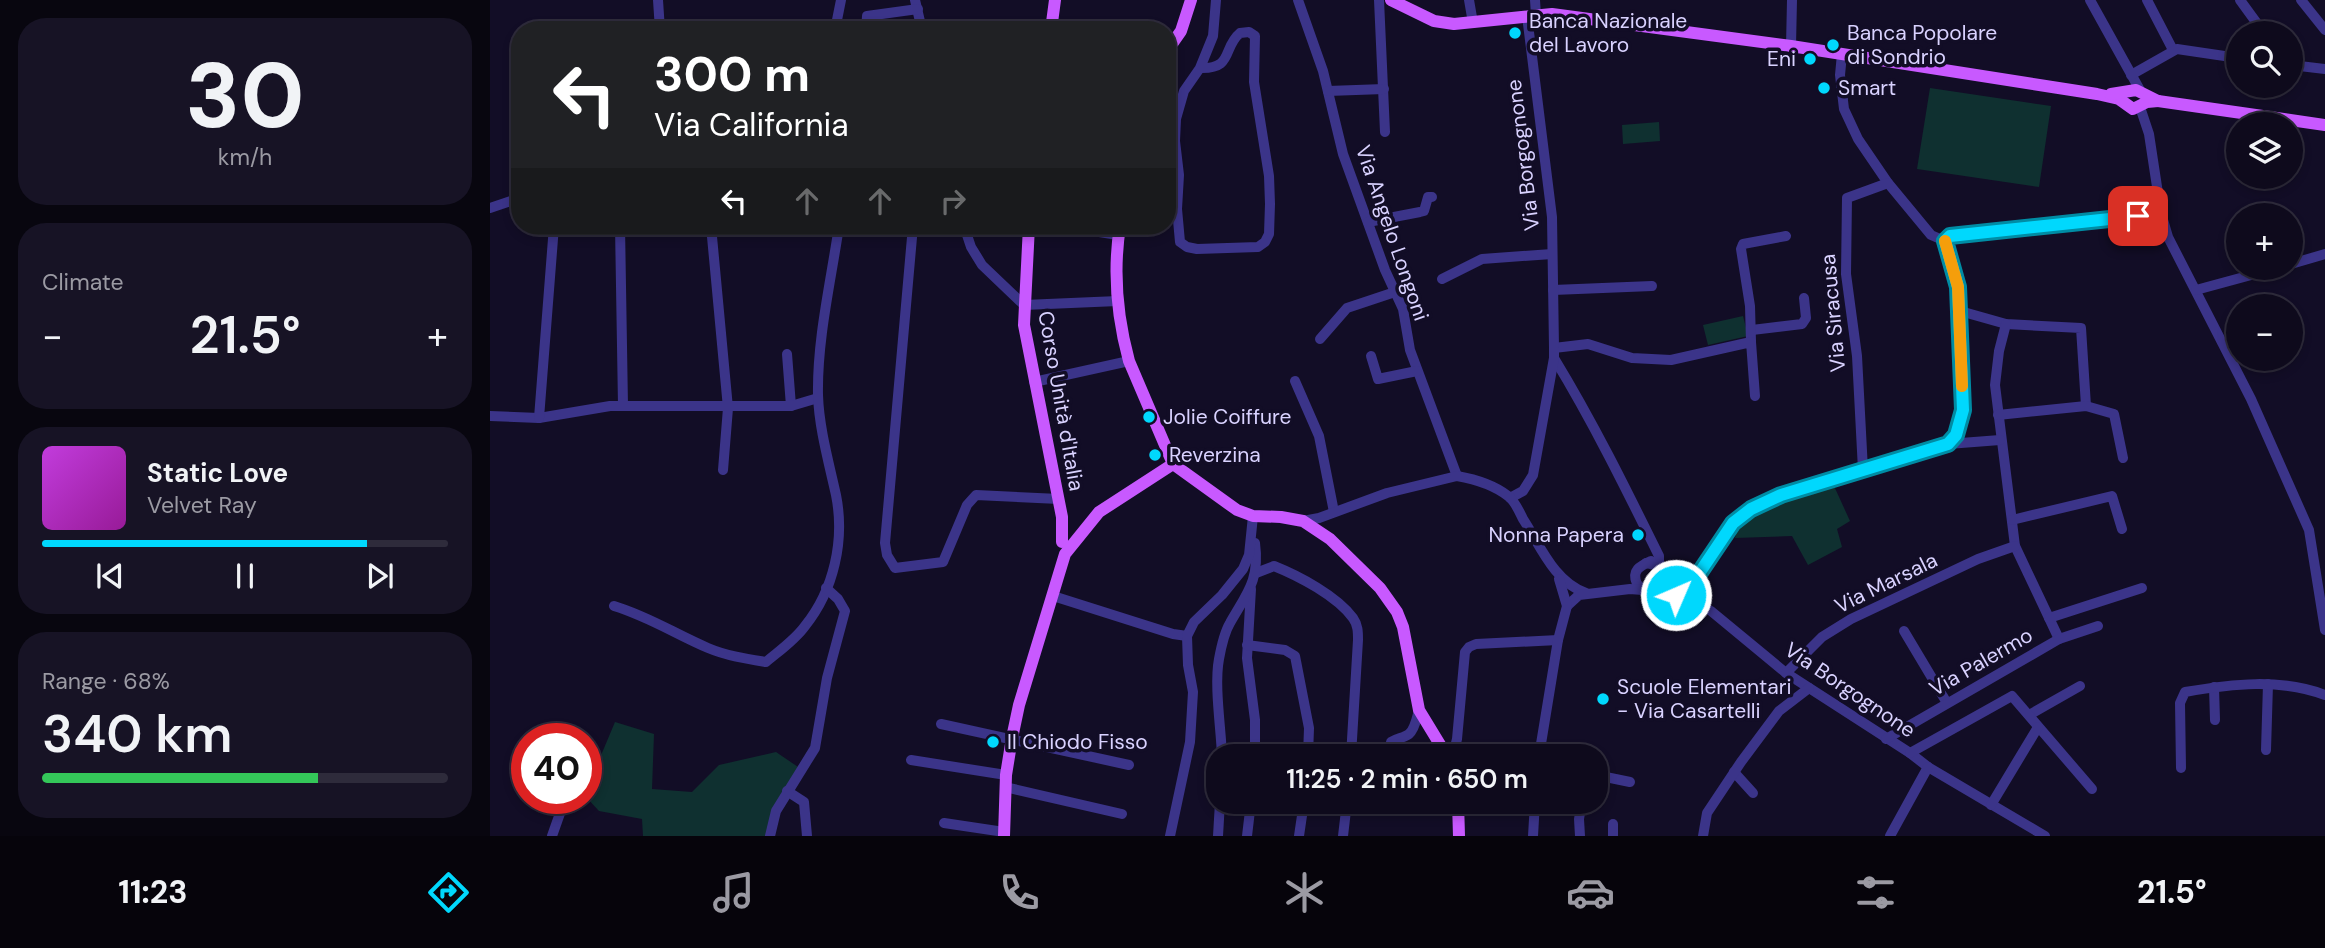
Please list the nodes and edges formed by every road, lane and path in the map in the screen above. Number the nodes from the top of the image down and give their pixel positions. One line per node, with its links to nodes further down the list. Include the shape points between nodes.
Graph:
1 (658, 0): 18 (street)
2 (841, 0): 19 (street)
3 (1055, 0): 21 (main road)
4 (1191, 0): 25 (main road)
5 (1216, 0): 31 (street, via 1213,36)
6 (1298, 0): 35 (street, Via Angelo Longoni)
7 (1378, 0): 34 (street)
8 (1391, 0): 23 (main road, via 1434,21)
9 (1469, 0): 23 (street)
10 (1535, 0): 17 (street, Via Borgognone)
11 (1792, 0): 26 (street)
12 (2090, 0): 33 (street)
13 (2147, 0): 27 (street)
14 (2240, 0): 22 (street)
15 (2301, 0): 24 (street)
16 (916, 4): 20 (street, via 867,16)
17 (1531, 15): 23 (main road); 26 (main road); 57 (street, Via Borgognone)
18 (659, 21)
19 (837, 21)
20 (867, 21)
21 (1052, 21)
22 (2255, 21)
23 (1473, 23)
24 (2325, 30)
25 (1176, 38)
26 (1791, 46): 28 (main road)
27 (2173, 50): 29 (street); 33 (street)
28 (1842, 54): 36 (main road); 41 (street, via 1844,109)
29 (2226, 57)
30 (2303, 66): 32 (street)
31 (1200, 68): 37 (street, via 1184,91); 40 (street, via 1219,66 1240,33 1255,36 1254,82 1269,176 1269,234 1265,242 1258,247 1197,248 1180,242)
32 (2325, 69)
33 (2131, 75): 36 (street)
34 (1384, 89): 35 (street); 39 (street)
35 (1328, 91): 46 (street, Via Angelo Longoni, via 1343,154)
36 (2135, 99): 38 (main road); 45 (street, via 2147,127)
37 (1176, 119)
38 (2325, 125)
39 (1385, 132)
40 (1176, 150)
41 (1888, 183): 56 (street, via 1931,235); 94 (street, Via Siracusa, via 1847,198 1846,274 1857,356)
42 (1432, 197): 46 (street, via 1424,211)
43 (511, 201): 44 (street)
44 (490, 208)
45 (2161, 213): 56 (street, via 1960,233); 64 (street)
46 (1368, 222): 65 (street, Via Angelo Longoni)
47 (553, 235): 88 (street)
48 (620, 235): 82 (street)
49 (712, 235): 85 (street)
50 (838, 235): 81 (street, via 818,366)
51 (913, 235): 97 (street, via 887,555 895,568 943,562 967,505 976,495)
52 (967, 235): 68 (street, via 982,265)
53 (1028, 235): 68 (main road, Corso Unità d'Italia)
54 (1119, 235): 67 (main road)
55 (1786, 236): 71 (street, via 1749,242 1741,248)
56 (1945, 241): 69 (street)
57 (1552, 254): 60 (street, via 1482,259); 63 (street, Via Borgognone)
58 (2325, 254): 59 (street)
59 (2303, 260)
60 (1442, 279)
61 (2233, 280): 64 (street)
62 (1652, 286): 63 (street)
63 (1553, 290): 73 (street, Via Borgognone)
64 (2196, 290): 123 (street, via 2309,530)
65 (1395, 292): 72 (street, via 1347,308); 77 (street, Via Angelo Longoni)
66 (1804, 298): 71 (street, via 1806,318 1802,324)
67 (1118, 301): 68 (street); 76 (main road)
68 (1024, 305): 79 (main road, Corso Unità d'Italia)
69 (1960, 311): 70 (street); 90 (street, via 1963,410 1956,435)
70 (2006, 324): 84 (street, via 2081,328); 86 (street, via 1995,385)
71 (1752, 336): 73 (street, via 1671,360 1632,358 1588,344); 80 (street)
72 (1320, 339)
73 (1554, 353): 96 (street, via 1532,475 1523,491); 105 (street, Via Borgognone)
74 (787, 354): 83 (street)
75 (1371, 356): 77 (street, via 1378,379)
76 (1129, 361): 79 (street); 92 (main road)
77 (1417, 371): 95 (street, Via Angelo Longoni)
78 (1295, 380): 98 (street, via 1320,436)
79 (1034, 382): 97 (main road, Corso Unità d'Italia)
80 (1755, 397)
81 (818, 398): 83 (street); 112 (street, via 840,537)
82 (623, 406): 85 (street); 88 (street)
83 (791, 406): 85 (street)
84 (2086, 406): 86 (street); 91 (street, via 2114,414)
85 (728, 408): 93 (street)
86 (1998, 415): 89 (street)
87 (490, 416): 88 (street)
88 (539, 418)
89 (2000, 440): 90 (street); 99 (street)
90 (1948, 444): 94 (street)
91 (2123, 458)
92 (1173, 464): 100 (main road); 104 (main road, via 1099,512)
93 (723, 470)
94 (1863, 470): 116 (street, via 1751,509 1733,523)
95 (1457, 476): 96 (street); 98 (street)
96 (1510, 498): 109 (street)
97 (1059, 499): 104 (main road, Corso Unità d'Italia)
98 (1334, 512): 101 (street)
99 (2012, 520): 102 (street, via 2112,496); 103 (street)
100 (1252, 521): 101 (main road, via 1281,517); 108 (street); 125 (street, via 1243,569 1194,622)
101 (1316, 524): 136 (main road, via 1371,579 1396,612)
102 (2122, 528)
103 (2015, 546): 121 (street); 129 (street, Via Marsala, via 1851,620 1822,637)
104 (1063, 549): 118 (main road)
105 (1656, 551): 106 (street); 107 (street, Via Borgognone)
106 (1646, 563): 107 (street); 110 (street)
107 (1660, 569): 115 (street, via 1660,584); 116 (street, Via Borgognone)
108 (1256, 573): 113 (street); 146 (street, via 1274,566 1292,573 1353,618 1359,640)
109 (1557, 574): 117 (street); 120 (street)
110 (1634, 575): 114 (street); 115 (street, via 1637,584)
111 (2142, 587): 121 (street, Via Palermo)
112 (826, 588): 119 (street, via 805,627 766,662 709,648); 162 (street, via 845,611 814,748)
113 (1251, 588): 128 (street); 143 (street, via 1229,624 1219,659)
114 (1614, 590): 115 (street, Via Borgognone); 117 (street, Via Borgognone)
115 (1647, 590): 116 (street, Via Borgognone)
116 (1686, 592): 129 (street, Via Borgognone)
117 (1587, 593): 120 (street)
118 (1054, 596): 125 (street); 141 (main road)
119 (614, 606)
120 (1567, 606): 127 (street)
121 (2049, 618): 126 (street)
122 (2098, 626): 126 (street, Via Palermo)
123 (2325, 630)
124 (1904, 631): 135 (street)
125 (1187, 636): 180 (street, via 1193,692 1191,742)
126 (2059, 639): 135 (street, Via Palermo)
127 (1558, 640): 149 (street, via 1469,647); 150 (street)
128 (1247, 645): 144 (street); 145 (street, via 1295,656)
129 (1786, 673): 133 (street, Via Borgognone)
130 (2268, 684): 132 (street); 134 (street); 151 (street)
131 (2080, 686): 137 (street)
132 (2214, 687): 138 (street); 156 (street, via 2185,692 2180,703)
133 (1809, 688): 142 (street, Via Borgognone); 157 (street, via 1779,711)
134 (2325, 695)
135 (1947, 704): 142 (street, Via Palermo)
136 (1419, 709): 147 (street, via 1408,735); 148 (main road)
137 (2029, 715): 140 (street); 152 (street, via 2012,696)
138 (2215, 720)
139 (941, 724): 141 (street)
140 (2038, 727): 161 (street); 164 (street)
141 (1012, 738): 154 (street); 159 (main road)
142 (1886, 739): 152 (street, Via Borgognone)
143 (1221, 744)
144 (1255, 744)
145 (1308, 744)
146 (1352, 744)
147 (1391, 744)
148 (1440, 744)
149 (1456, 744)
150 (1541, 744)
151 (2266, 750)
152 (1910, 753): 155 (street, Via Borgognone)
153 (911, 760): 159 (street)
154 (1129, 765)
155 (1928, 767): 164 (street, Via Borgognone); 190 (street)
156 (2181, 768)
157 (1734, 772): 163 (street); 189 (street, via 1707,813)
158 (1608, 777): 160 (street)
159 (1005, 781): 166 (street); 177 (main road)
160 (1630, 782)
161 (2092, 789)
162 (787, 791): 176 (street, via 804,802); 179 (street)
163 (1753, 793)
164 (1991, 805): 191 (street, Via Borgognone)
165 (560, 814): 178 (street)
166 (1122, 814)
167 (1219, 814): 181 (street)
168 (1250, 814): 182 (street)
169 (1302, 814): 183 (street)
170 (1346, 814): 184 (street)
171 (1459, 814): 185 (main road)
172 (1534, 814): 186 (street)
173 (1580, 814): 187 (street)
174 (944, 823): 177 (street)
175 (1613, 824): 188 (street)
176 (809, 834)
177 (1004, 834)
178 (552, 836)
179 (770, 836)
180 (1170, 836)
181 (1218, 836)
182 (1247, 836)
183 (1299, 836)
184 (1343, 836)
185 (1460, 836)
186 (1533, 836)
187 (1580, 836)
188 (1613, 836)
189 (1703, 836)
190 (1891, 836)
191 (2045, 836)

